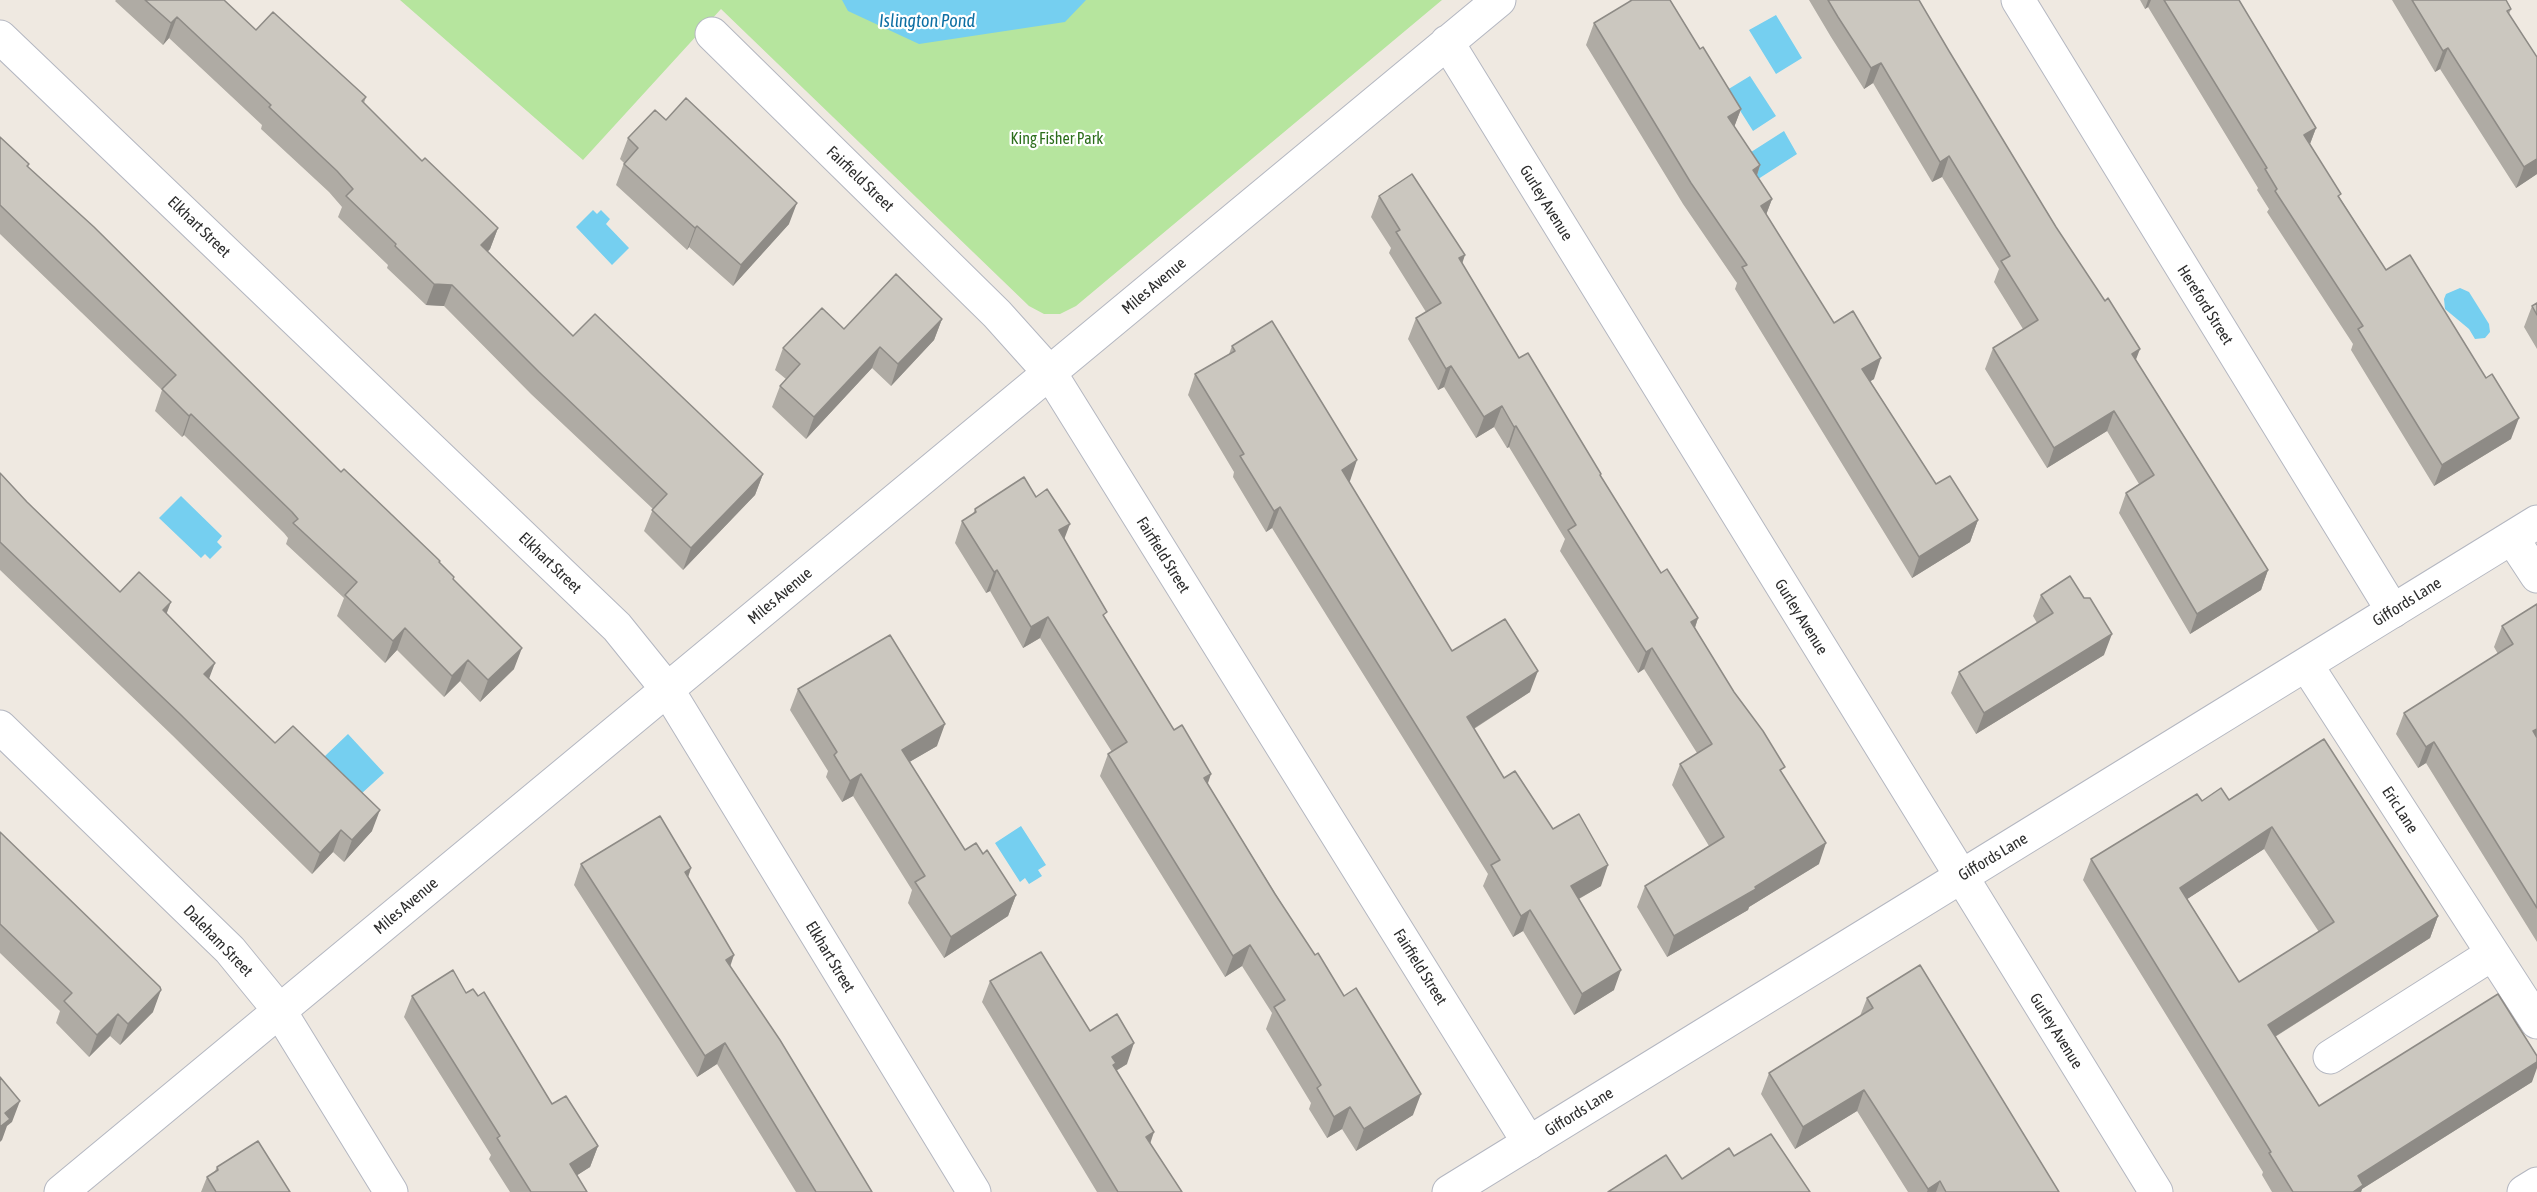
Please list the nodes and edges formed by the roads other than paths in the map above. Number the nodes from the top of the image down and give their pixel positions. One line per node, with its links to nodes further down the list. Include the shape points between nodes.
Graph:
1 (1498, 0): 5 (street, Miles Avenue)
2 (2018, 0): 9 (street, Hereford Street)
3 (712, 34): 6 (street, Fairfield Street, via 997,314)
4 (0, 37): 11 (street, Elkhart Street, via 617,627)
5 (1447, 42): 6 (street, Miles Avenue); 13 (street, Gurley Avenue)
6 (1050, 373): 11 (street, Miles Avenue); 18 (street, Fairfield Street)
7 (2524, 530): 8 (street); 9 (street, Giffords Lane)
8 (2537, 576)
9 (2393, 610): 10 (street, Giffords Lane)
10 (2307, 666): 13 (street, Giffords Lane); 14 (street, Eric Lane)
11 (667, 689): 15 (street, Miles Avenue); 22 (street, Elkhart Street)
12 (0, 727): 15 (street, Daleham Street, via 230,950)
13 (1961, 877): 18 (street, Giffords Lane); 24 (street, Gurley Avenue)
14 (2492, 954): 16 (street, Eric Lane); 17 (street)
15 (279, 1010): 20 (street, Miles Avenue); 21 (street, Daleham Street)
16 (2537, 1022)
17 (2330, 1057)
18 (1529, 1143): 23 (street, Giffords Lane)
19 (2537, 1184): 25 (street)
20 (62, 1192)
21 (391, 1192)
22 (974, 1192)
23 (1449, 1192)
24 (2156, 1192)
25 (2524, 1192)

